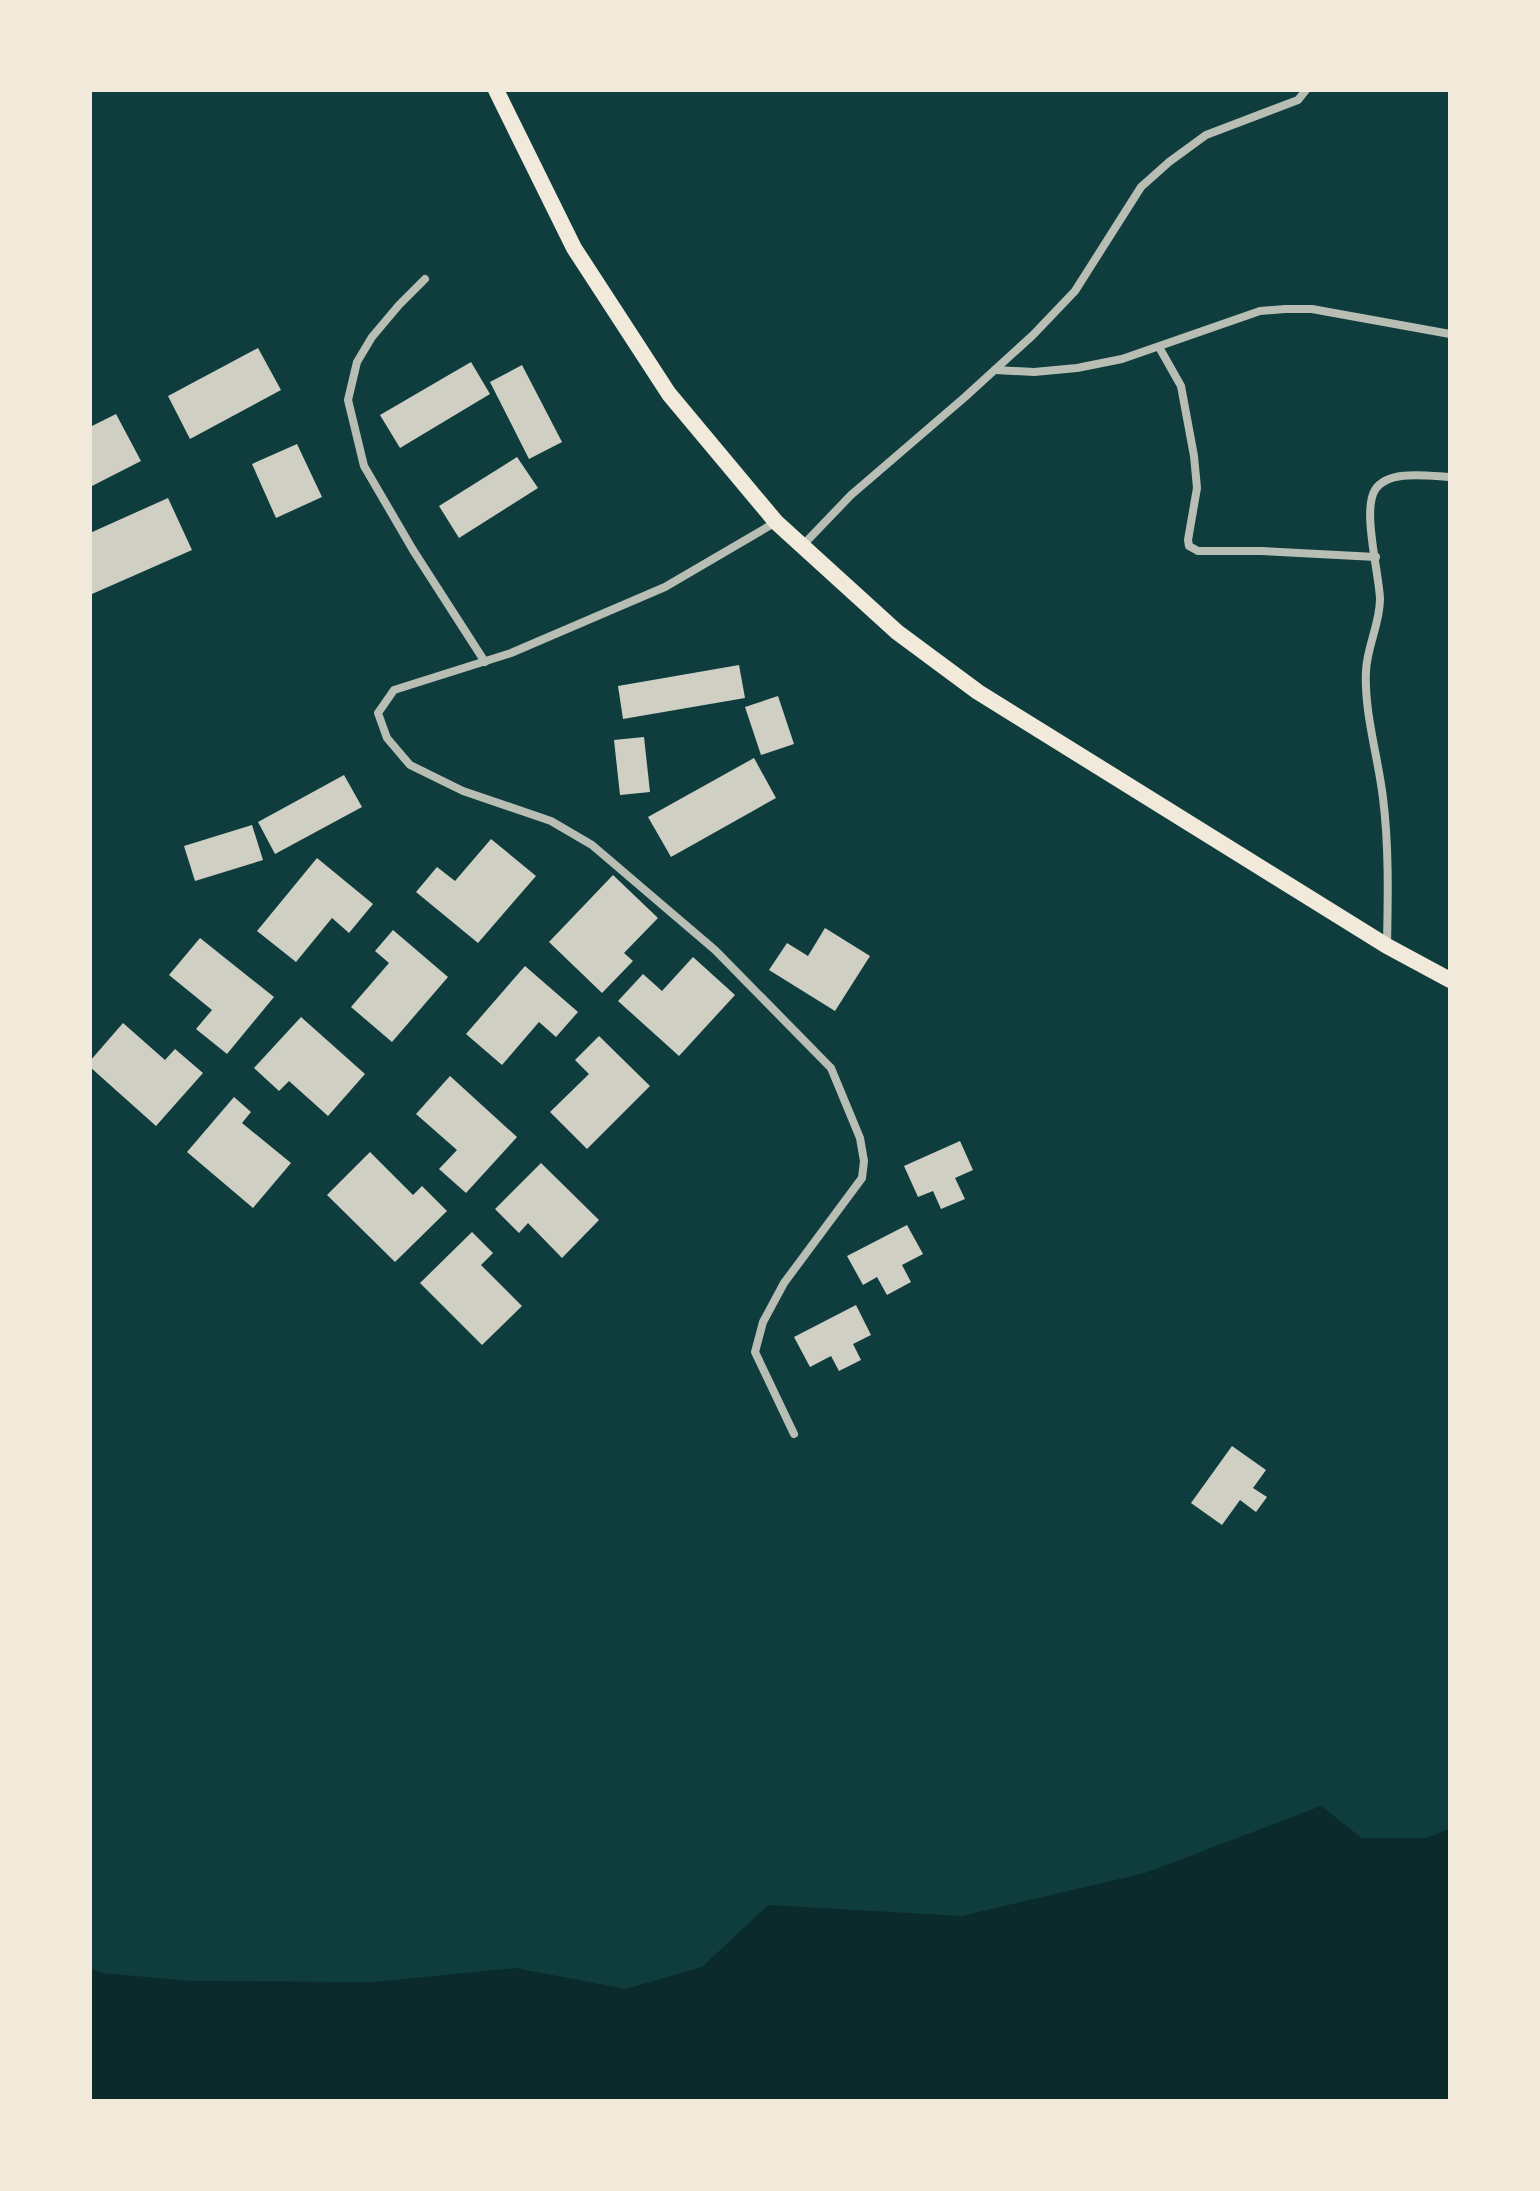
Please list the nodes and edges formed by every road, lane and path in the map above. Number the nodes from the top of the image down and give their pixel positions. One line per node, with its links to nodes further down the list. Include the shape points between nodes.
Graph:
1 (496, 90): 8 (main road, via 582,261 669,394)
2 (1306, 90): 6 (street, via 1298,100 1206,135 1141,187 1075,291)
3 (425, 279): 11 (street, via 372,337 357,362 348,400 364,466)
4 (1450, 334): 5 (street, via 1312,309 1285,309 1260,311)
5 (1159, 347): 6 (street, via 1077,368); 10 (street, via 1181,386 1194,456 1197,488 1189,546 1198,551)
6 (995, 370): 9 (street, via 851,495)
7 (1450, 477): 10 (street, via 1406,476 1383,481 1373,491 1369,520)
8 (776, 522): 9 (main road); 11 (street, via 665,587)
9 (803, 545): 12 (main road, via 897,632 978,692)
10 (1376, 557): 12 (street, via 1380,602 1366,670 1384,800)
11 (485, 662): 14 (street, via 394,690 378,713 387,738 410,765 463,791 551,821 592,845 715,950 831,1068 860,1138 862,1178 784,1283 763,1322 755,1352)
12 (1387, 946): 13 (main road)
13 (1450, 980)
14 (794, 1434)

